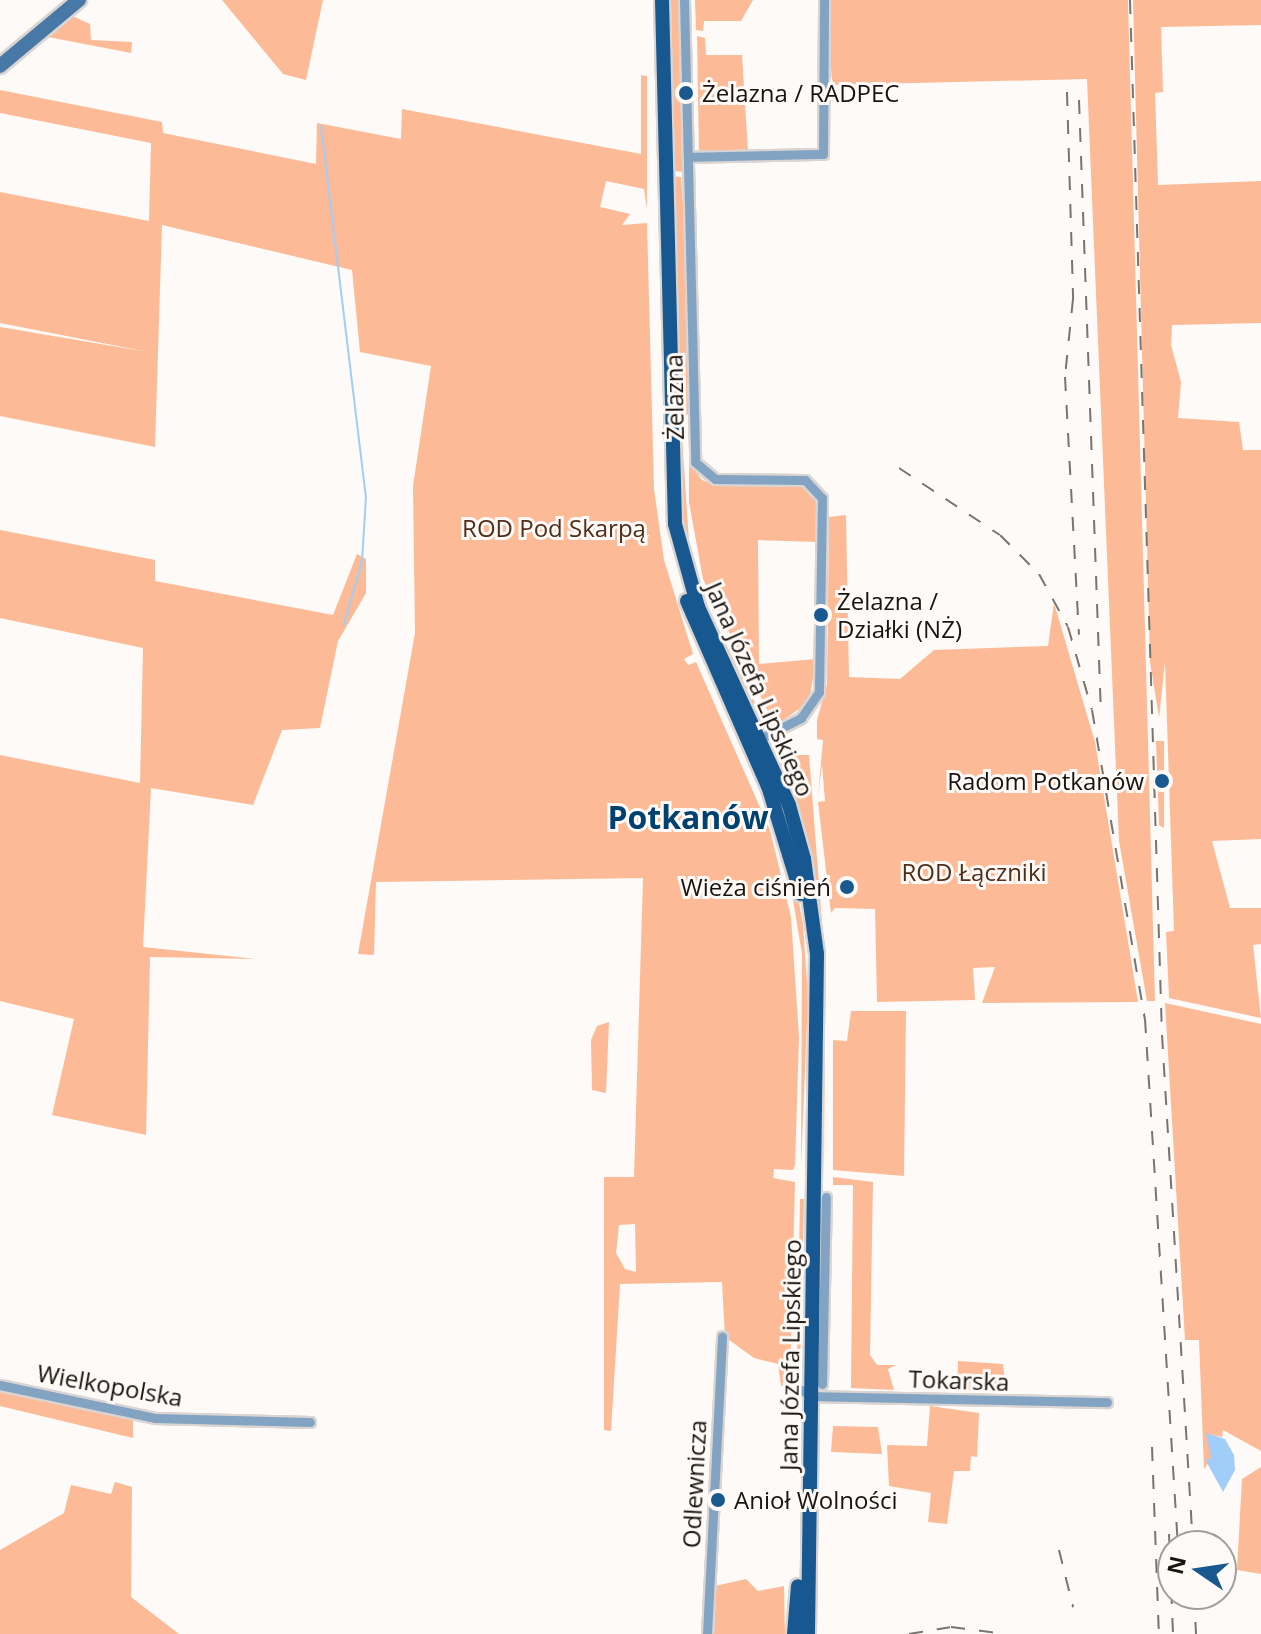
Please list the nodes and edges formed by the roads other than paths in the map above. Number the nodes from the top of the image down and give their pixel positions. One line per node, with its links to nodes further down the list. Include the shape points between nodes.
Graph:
1 (79, 0): 6 (street)
2 (654, 0): 8 (main road, Jana Józefa Lipskiego, via 665,511 697,630)
3 (662, 0): 8 (main road, Jana Józefa Lipskiego, via 672,502 694,596)
4 (684, 0): 7 (street, Żelazna)
5 (824, 0): 7 (street, via 823,154)
6 (0, 66)
7 (688, 157): 8 (street, Żelazna, via 696,465 720,480 805,480 822,498 819,692 801,718)
8 (756, 741): 13 (main road, Jana Józefa Lipskiego, via 799,839 817,954)
9 (826, 1197): 11 (street)
10 (722, 1336): 16 (street, Odlewnicza)
11 (822, 1384)
12 (0, 1385): 15 (street, Wielkopolska, via 155,1418)
13 (805, 1396): 14 (street, Tokarska); 17 (main road, Jana Józefa Lipskiego); 18 (main road, Jana Józefa Lipskiego)
14 (1107, 1402)
15 (310, 1422)
16 (707, 1634)
17 (794, 1634)
18 (808, 1634)

